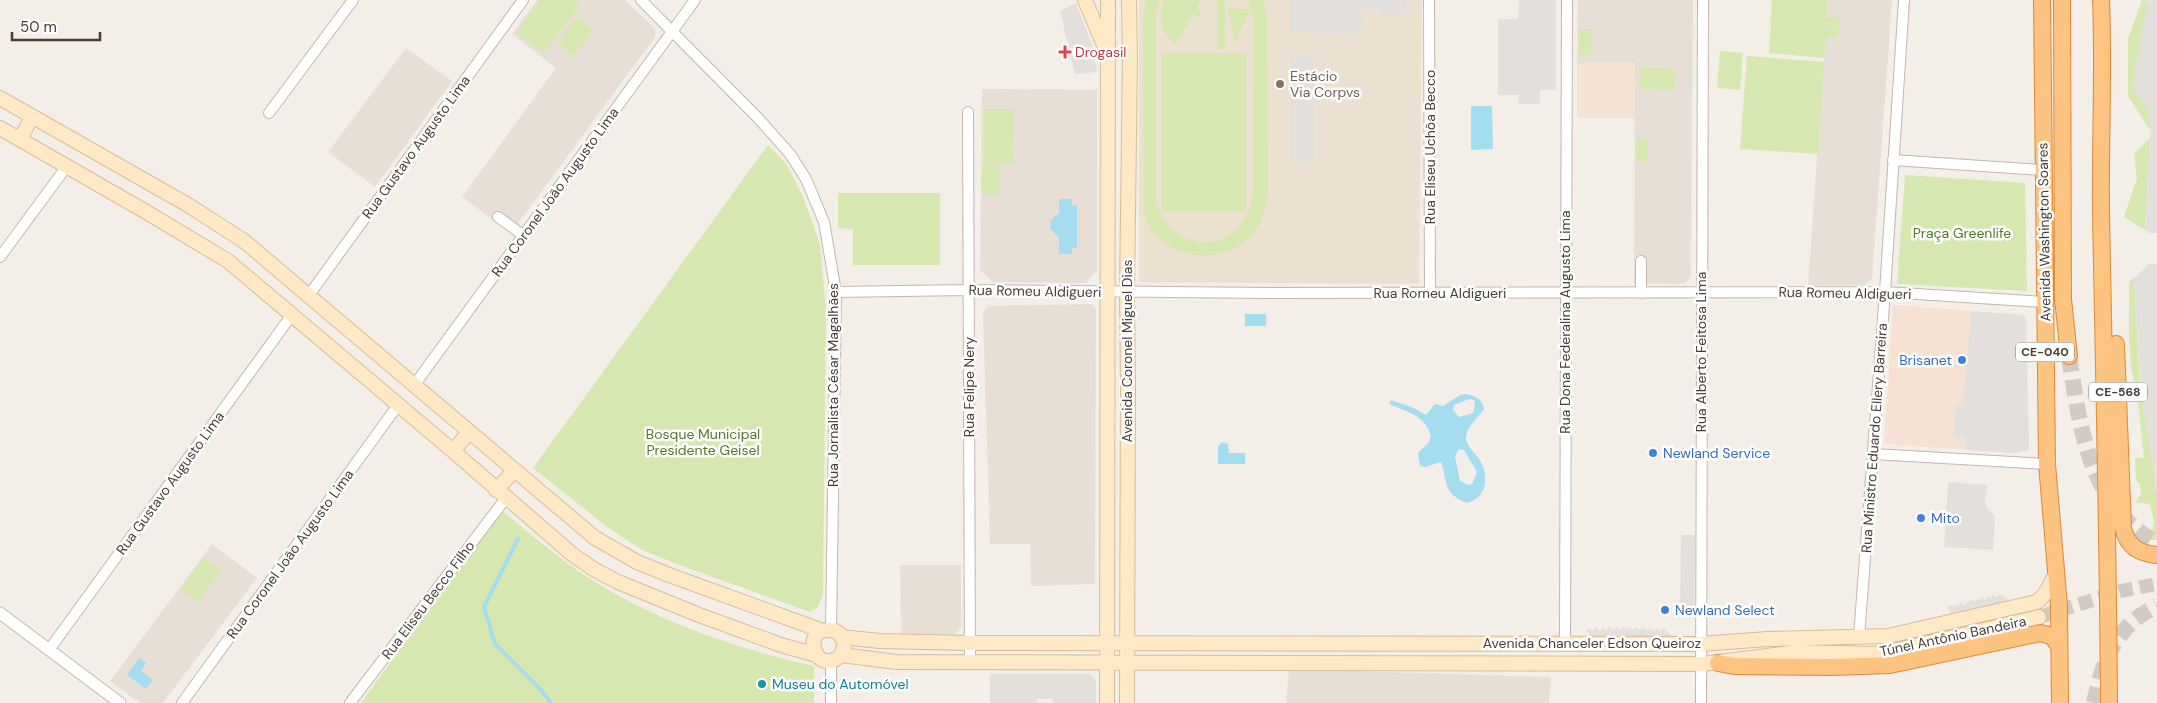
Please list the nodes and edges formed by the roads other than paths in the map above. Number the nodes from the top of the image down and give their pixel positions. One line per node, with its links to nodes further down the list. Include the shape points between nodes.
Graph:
1 (354, 0): 19 (street)
2 (523, 0): 40 (street, Rua Gustavo Augusto Lima)
3 (641, 0): 15 (street, Rua Jornalista César Magalhães)
4 (695, 0): 15 (street, Rua Coronel João Augusto Lima)
5 (1085, 0): 16 (main road)
6 (1108, 0): 16 (main road, Avenida Coronel Miguel Dias)
7 (1129, 0): 33 (main road, Avenida Coronel Miguel Dias)
8 (1430, 0): 37 (street, Rua Eliseu Uchôa Becco)
9 (1567, 0): 34 (street, Rua Dona Federalina Augusto Lima)
10 (1703, 0): 39 (street, Rua Alberto Feitosa Lima)
11 (1904, 0): 23 (street, Rua Ministro Eduardo Ellery Barreira)
12 (2042, 0): 25 (highway, Avenida Washington Soares / CE-040)
13 (2062, 0): 43 (highway, via 2063,299)
14 (2102, 0): 26 (highway)
15 (672, 31): 28 (street, Rua Coronel João Augusto Lima); 32 (street, Rua Jornalista César Magalhães, via 757,116 790,154 806,179 824,222)
16 (1109, 59): 36 (main road, Avenida Coronel Miguel Dias)
17 (0, 98): 20 (main road, Avenida Chanceler Edson Queiroz)
18 (968, 112): 31 (street, Rua Felipe Nery)
19 (270, 113)
20 (32, 117): 22 (main road); 40 (main road, Avenida Chanceler Edson Queiroz, via 222,225)
21 (0, 128): 22 (main road)
22 (20, 139): 24 (main road)
23 (1893, 160): 25 (street); 35 (street, Rua Ministro Eduardo Ellery Barreira)
24 (67, 166): 29 (street); 42 (main road, via 228,261)
25 (2043, 170): 41 (highway, Avenida Washington Soares / CE-040)
26 (2101, 210): 54 (highway, CE-568, via 2110,250 2124,528 2130,545 2146,554); 86 (highway)
27 (498, 217): 28 (street)
28 (523, 235): 44 (street, Rua Coronel João Augusto Lima)
29 (0, 257)
30 (1641, 261): 38 (street)
31 (968, 290): 32 (street, Rua Romeu Aldigueri); 36 (street, Rua Romeu Aldigueri); 60 (street, Rua Felipe Nery)
32 (836, 292): 58 (street, Rua Jornalista César Magalhães)
33 (1127, 292): 36 (street, Rua Romeu Aldigueri); 37 (street, Rua Romeu Aldigueri); 48 (main road, Avenida Coronel Miguel Dias)
34 (1565, 292): 37 (street, Rua Romeu Aldigueri); 38 (street, Rua Romeu Aldigueri); 65 (street, Rua Dona Federalina Augusto Lima)
35 (1885, 292): 39 (street, Rua Romeu Aldigueri); 41 (street, Rua Romeu Aldigueri); 50 (street, Rua Ministro Eduardo Ellery Barreira)
36 (1106, 293): 47 (main road, Avenida Coronel Miguel Dias)
37 (1430, 293)
38 (1641, 293): 39 (street, Rua Romeu Aldigueri)
39 (1702, 293): 66 (street, Rua Alberto Feitosa Lima)
40 (309, 295): 44 (main road, Avenida Chanceler Edson Queiroz)
41 (2044, 302): 51 (highway, Avenida Washington Soares / CE-040)
42 (291, 316): 45 (main road); 68 (street, Rua Gustavo Augusto Lima)
43 (2069, 356)
44 (415, 384): 46 (main road, Avenida Chanceler Edson Queiroz)
45 (398, 404): 49 (main road); 79 (street, Rua Coronel João Augusto Lima)
46 (469, 432): 49 (main road); 52 (main road, Avenida Chanceler Edson Queiroz)
47 (1108, 439): 48 (main road); 63 (main road, Avenida Coronel Miguel Dias)
48 (1127, 439): 61 (main road, Avenida Coronel Miguel Dias)
49 (453, 451): 53 (main road)
50 (1873, 454): 51 (street); 59 (street, Rua Ministro Eduardo Ellery Barreira)
51 (2047, 464): 55 (highway, Avenida Washington Soares / CE-040)
52 (514, 471): 53 (main road); 58 (main road, Avenida Chanceler Edson Queiroz, via 595,538 637,562)
53 (501, 494): 69 (main road, via 573,555 618,582 744,632); 80 (street, Rua Eliseu Becco Filho)
54 (2157, 555)
55 (2056, 572): 59 (main road, Avenida Chanceler Edson Queiroz, via 2037,602 1888,636); 67 (highway, Avenida Washington Soares / CE-040)
56 (0, 613): 68 (street)
57 (2039, 618): 75 (main road, Túnel Antônio Bandeira, via 1890,652 1798,652)
58 (832, 633): 60 (main road, Avenida Chanceler Edson Queiroz, via 880,641); 69 (main road, via 818,633 813,642); 70 (main road, via 844,646)
59 (1859, 638): 66 (main road, Avenida Chanceler Edson Queiroz)
60 (970, 643): 63 (main road, Avenida Chanceler Edson Queiroz); 71 (street, Rua Felipe Nery)
61 (1126, 643): 62 (main road, Avenida Chanceler Edson Queiroz); 63 (main road, Avenida Chanceler Edson Queiroz); 73 (main road, Avenida Coronel Miguel Dias)
62 (1231, 643): 64 (main road, Avenida Chanceler Edson Queiroz); 74 (main road)
63 (1106, 644): 72 (main road, Avenida Coronel Miguel Dias)
64 (1407, 644): 65 (main road, Avenida Chanceler Edson Queiroz); 76 (main road)
65 (1565, 644): 66 (main road, Avenida Chanceler Edson Queiroz)
66 (1700, 644): 77 (street, Rua Alberto Feitosa Lima)
67 (2059, 646): 75 (highway, via 2052,636 2040,633 1890,665 1832,668); 85 (highway, Avenida Washington Soares / CE-040)
68 (49, 650): 78 (street)
69 (816, 655): 70 (main road, via 822,660)
70 (836, 658): 71 (main road, Avenida Chanceler Edson Queiroz); 81 (street)
71 (970, 662): 72 (main road, Avenida Chanceler Edson Queiroz)
72 (1107, 663): 73 (main road, Avenida Chanceler Edson Queiroz); 82 (main road, Avenida Coronel Miguel Dias)
73 (1127, 663): 74 (main road, Avenida Chanceler Edson Queiroz); 83 (main road, Avenida Coronel Miguel Dias)
74 (1231, 663): 76 (main road, Avenida Chanceler Edson Queiroz)
75 (1718, 663): 77 (main road, Avenida Chanceler Edson Queiroz)
76 (1356, 664): 77 (main road, Avenida Chanceler Edson Queiroz)
77 (1702, 664): 84 (street, Rua Alberto Feitosa Lima)
78 (120, 703)
79 (182, 703)
80 (350, 703)
81 (831, 703)
82 (1107, 703)
83 (1127, 703)
84 (1701, 703)
85 (2060, 703)
86 (2109, 703)

